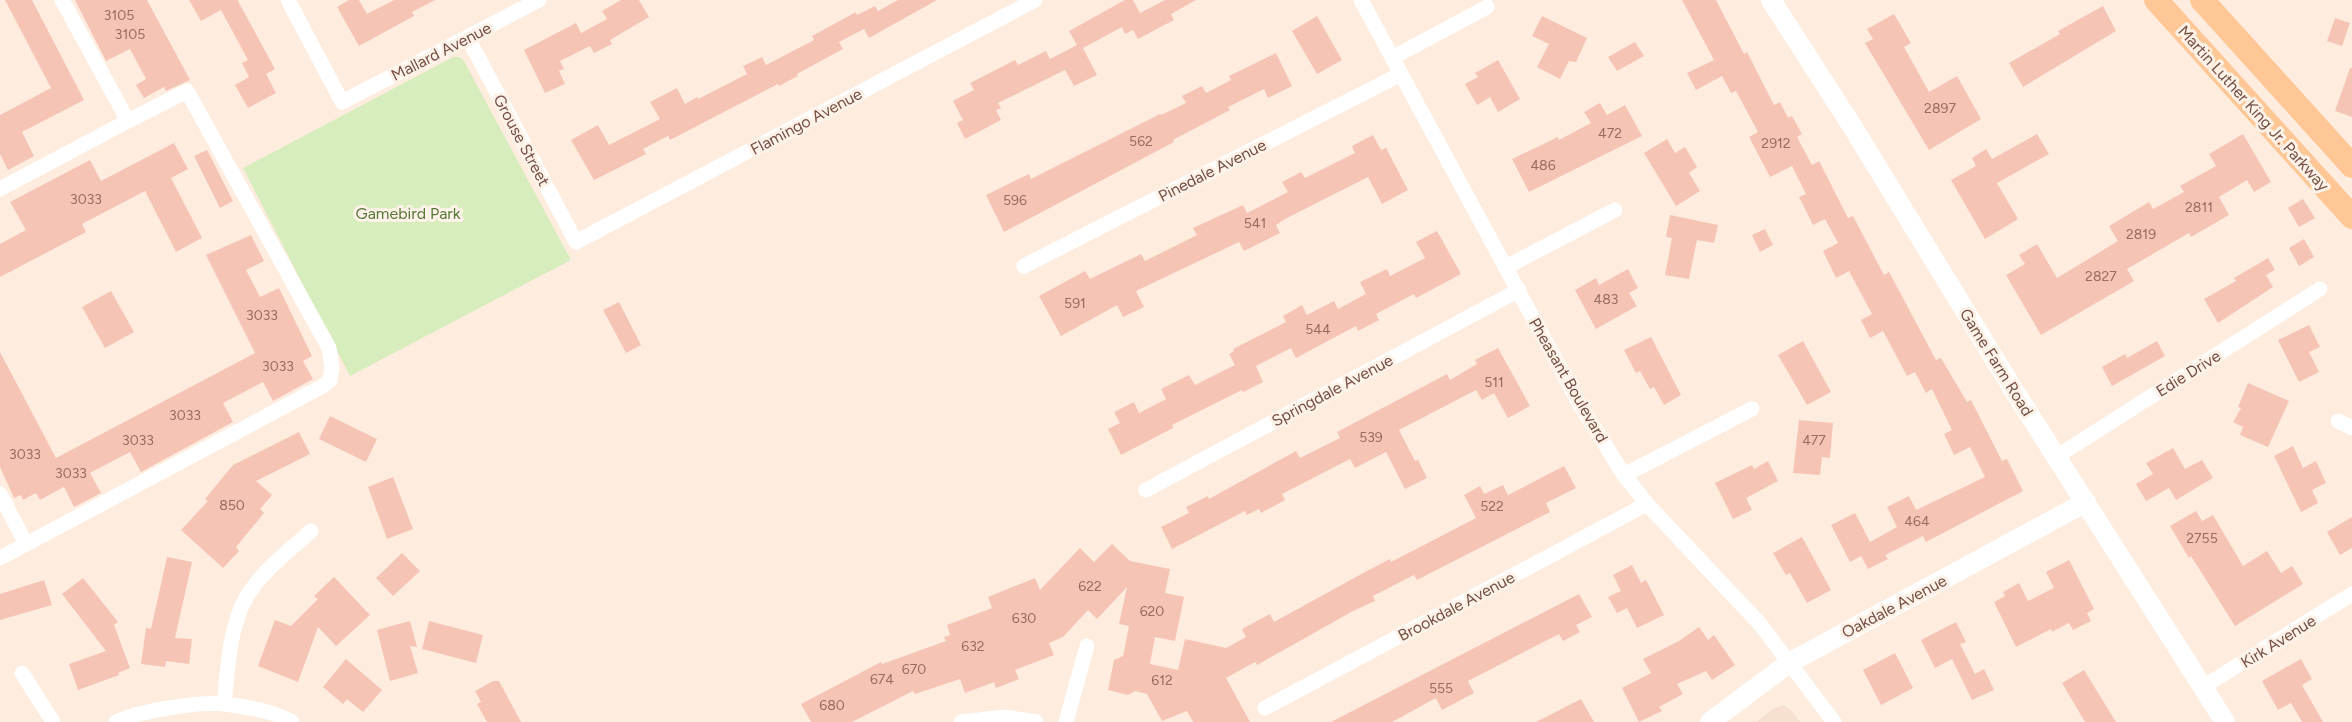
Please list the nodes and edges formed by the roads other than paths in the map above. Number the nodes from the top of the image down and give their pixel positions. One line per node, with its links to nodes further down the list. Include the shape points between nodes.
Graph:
1 (62, 0): 13 (street)
2 (288, 0): 10 (street, Mallard Avenue, via 342,102)
3 (539, 0): 10 (street, Mallard Avenue)
4 (1035, 0): 18 (street, Flamingo Avenue)
5 (1360, 0): 11 (street, Pheasant Boulevard)
6 (1771, 0): 26 (street, Game Farm Road)
7 (2156, 0): 17 (main road, Martin Luther King Jr. Parkway)
8 (2202, 0): 14 (main road, Martin Luther King Jr. Parkway)
9 (1487, 7): 11 (street)
10 (468, 38): 18 (street, Grouse Street)
11 (1392, 58): 12 (street, Pheasant Boulevard)
12 (1401, 74): 19 (street, Pinedale Avenue); 20 (street, Pheasant Boulevard)
13 (128, 122): 15 (street); 33 (street, via 187,91 329,348 330,380)
14 (2352, 166)
15 (0, 189)
16 (1615, 210): 20 (street)
17 (2352, 217)
18 (576, 242)
19 (1024, 266)
20 (1506, 267): 22 (street, Pheasant Boulevard)
21 (2320, 289): 26 (street, Edie Drive)
22 (1519, 291): 27 (street, Pheasant Boulevard, via 1580,405); 28 (street, Springdale Avenue)
23 (1752, 409): 27 (street)
24 (2338, 421): 25 (street)
25 (2352, 428)
26 (2056, 457): 30 (street, Game Farm Road)
27 (1624, 475): 31 (street, Pheasant Boulevard)
28 (1146, 490)
29 (0, 494): 33 (street)
30 (2086, 502): 37 (street, Oakdale Avenue); 39 (street, Game Farm Road)
31 (1647, 504): 37 (street, Pheasant Boulevard, via 1760,624); 41 (street, Brookdale Avenue)
32 (311, 531): 40 (street, via 270,567 246,597 231,641)
33 (26, 544): 34 (street)
34 (0, 558)
35 (2352, 594): 39 (street, Kirk Avenue)
36 (1087, 646): 47 (street)
37 (1789, 663): 48 (street, Oakdale Avenue); 49 (street, Pheasant Boulevard)
38 (22, 673): 42 (street)
39 (2203, 687): 50 (street, Game Farm Road)
40 (224, 704): 43 (street, via 172,708); 44 (street)
41 (1265, 708)
42 (53, 722)
43 (116, 722)
44 (292, 722)
45 (961, 722): 46 (street, via 1005,717)
46 (1036, 722)
47 (1066, 722)
48 (1710, 722)
49 (1834, 722)
50 (2225, 722)

